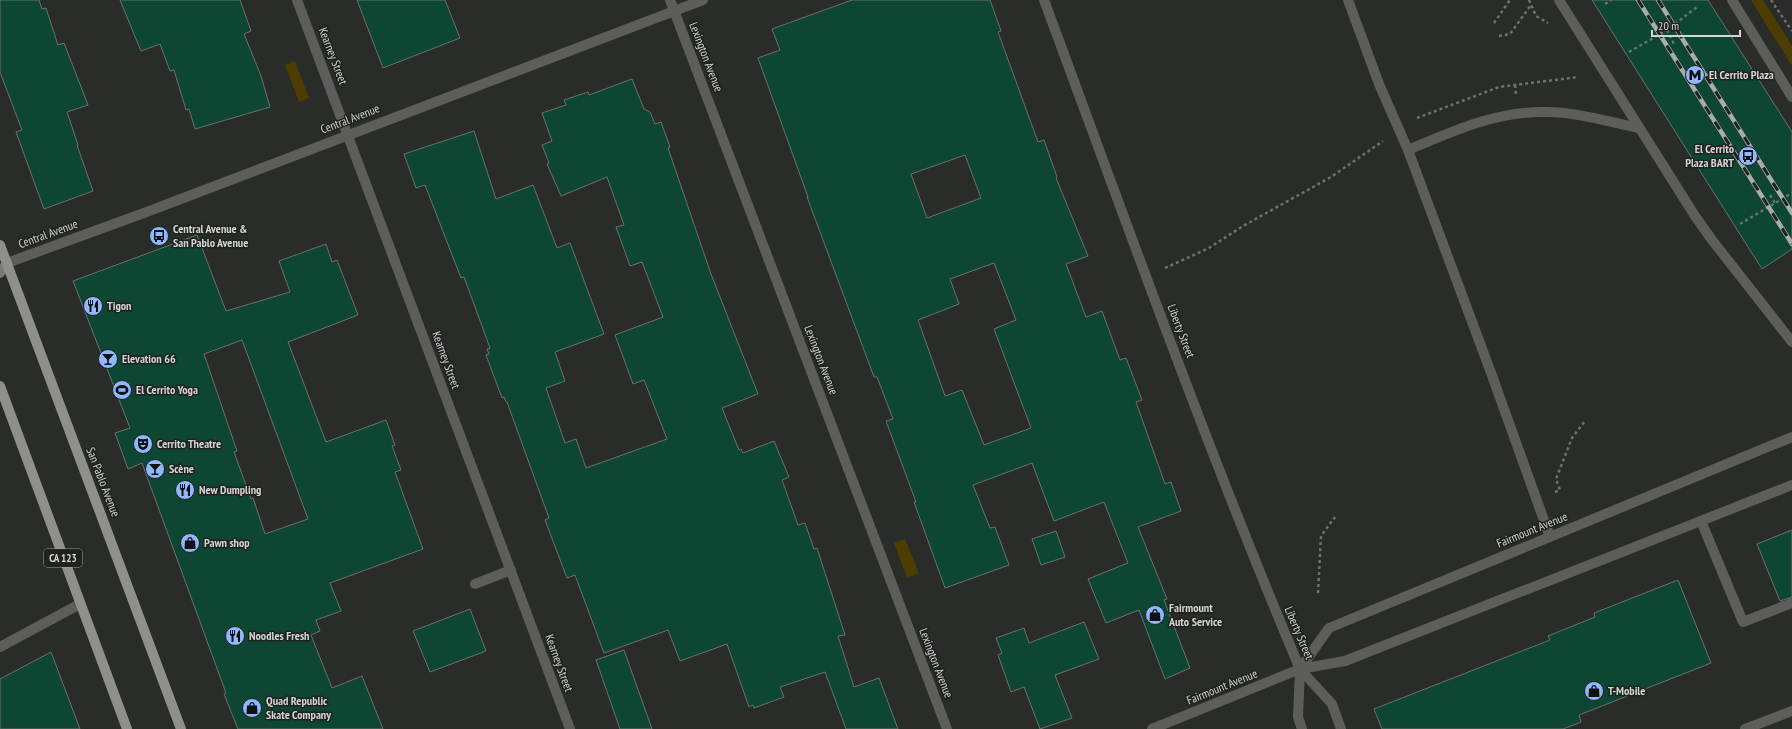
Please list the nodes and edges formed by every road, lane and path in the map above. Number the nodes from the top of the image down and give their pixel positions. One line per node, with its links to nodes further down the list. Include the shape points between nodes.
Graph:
1 (297, 0): 27 (street, Kearney Street)
2 (670, 0): 15 (street, Lexington Avenue)
3 (703, 0): 15 (street, Central Avenue)
4 (1044, 0): 36 (street, Liberty Street)
5 (1348, 0): 26 (street, via 1379,84)
6 (1510, 0): 16 (path)
7 (1529, 0): 13 (path)
8 (1559, 0): 25 (street)
9 (1611, 0): 12 (path)
10 (1732, 0): 24 (street)
11 (1772, 0): 19 (path)
12 (1605, 4)
13 (1531, 5): 17 (path, via 1536,16); 20 (path, via 1510,34)
14 (1697, 6): 18 (path)
15 (674, 11): 27 (street, Central Avenue); 57 (street, Lexington Avenue)
16 (1494, 23)
17 (1548, 23)
18 (1667, 30): 21 (path); 22 (path)
19 (1792, 31)
20 (1499, 36)
21 (1674, 44)
22 (1629, 52)
23 (1578, 77): 26 (path, via 1499,87 1415,118)
24 (1792, 97)
25 (1639, 128): 28 (street, via 1581,116 1546,112 1518,114 1474,122); 37 (street, via 1712,240)
26 (1400, 129): 28 (street); 36 (path, via 1331,177 1209,248)
27 (348, 134): 34 (street, Central Avenue, via 144,213); 46 (street, Kearney Street)
28 (1408, 150): 42 (street)
29 (1792, 193): 31 (path)
30 (1770, 195): 31 (path)
31 (1775, 203): 32 (path)
32 (1740, 224)
33 (0, 245): 34 (main road, San Pablo Avenue)
34 (3, 263): 35 (main road); 55 (main road, San Pablo Avenue)
35 (0, 273)
36 (1146, 277): 52 (street, Liberty Street, via 1264,583)
37 (1792, 342)
38 (0, 386): 50 (main road, CA 123)
39 (1585, 421): 42 (path, via 1572,438 1556,480 1560,490)
40 (1792, 437): 45 (street, Fairmount Avenue)
41 (1792, 485): 44 (street, Fairmount Avenue)
42 (1535, 499): 45 (street)
43 (1335, 517): 48 (path, via 1321,536)
44 (1701, 521): 49 (street, via 1743,622); 52 (street, Fairmount Avenue, via 1345,661)
45 (1550, 537): 52 (street, Fairmount Avenue, via 1329,628)
46 (511, 570): 47 (street); 56 (street, Kearney Street)
47 (475, 584)
48 (1318, 593)
49 (1792, 603)
50 (80, 604): 51 (street); 54 (main road, CA 123)
51 (0, 647)
52 (1300, 669): 58 (street, Fairmount Avenue); 59 (street, via 1298,717); 60 (street, via 1332,704)
53 (1792, 711): 61 (street)
54 (127, 729)
55 (181, 729)
56 (570, 729)
57 (947, 729)
58 (1152, 729)
59 (1302, 729)
60 (1341, 729)
61 (1745, 729)

